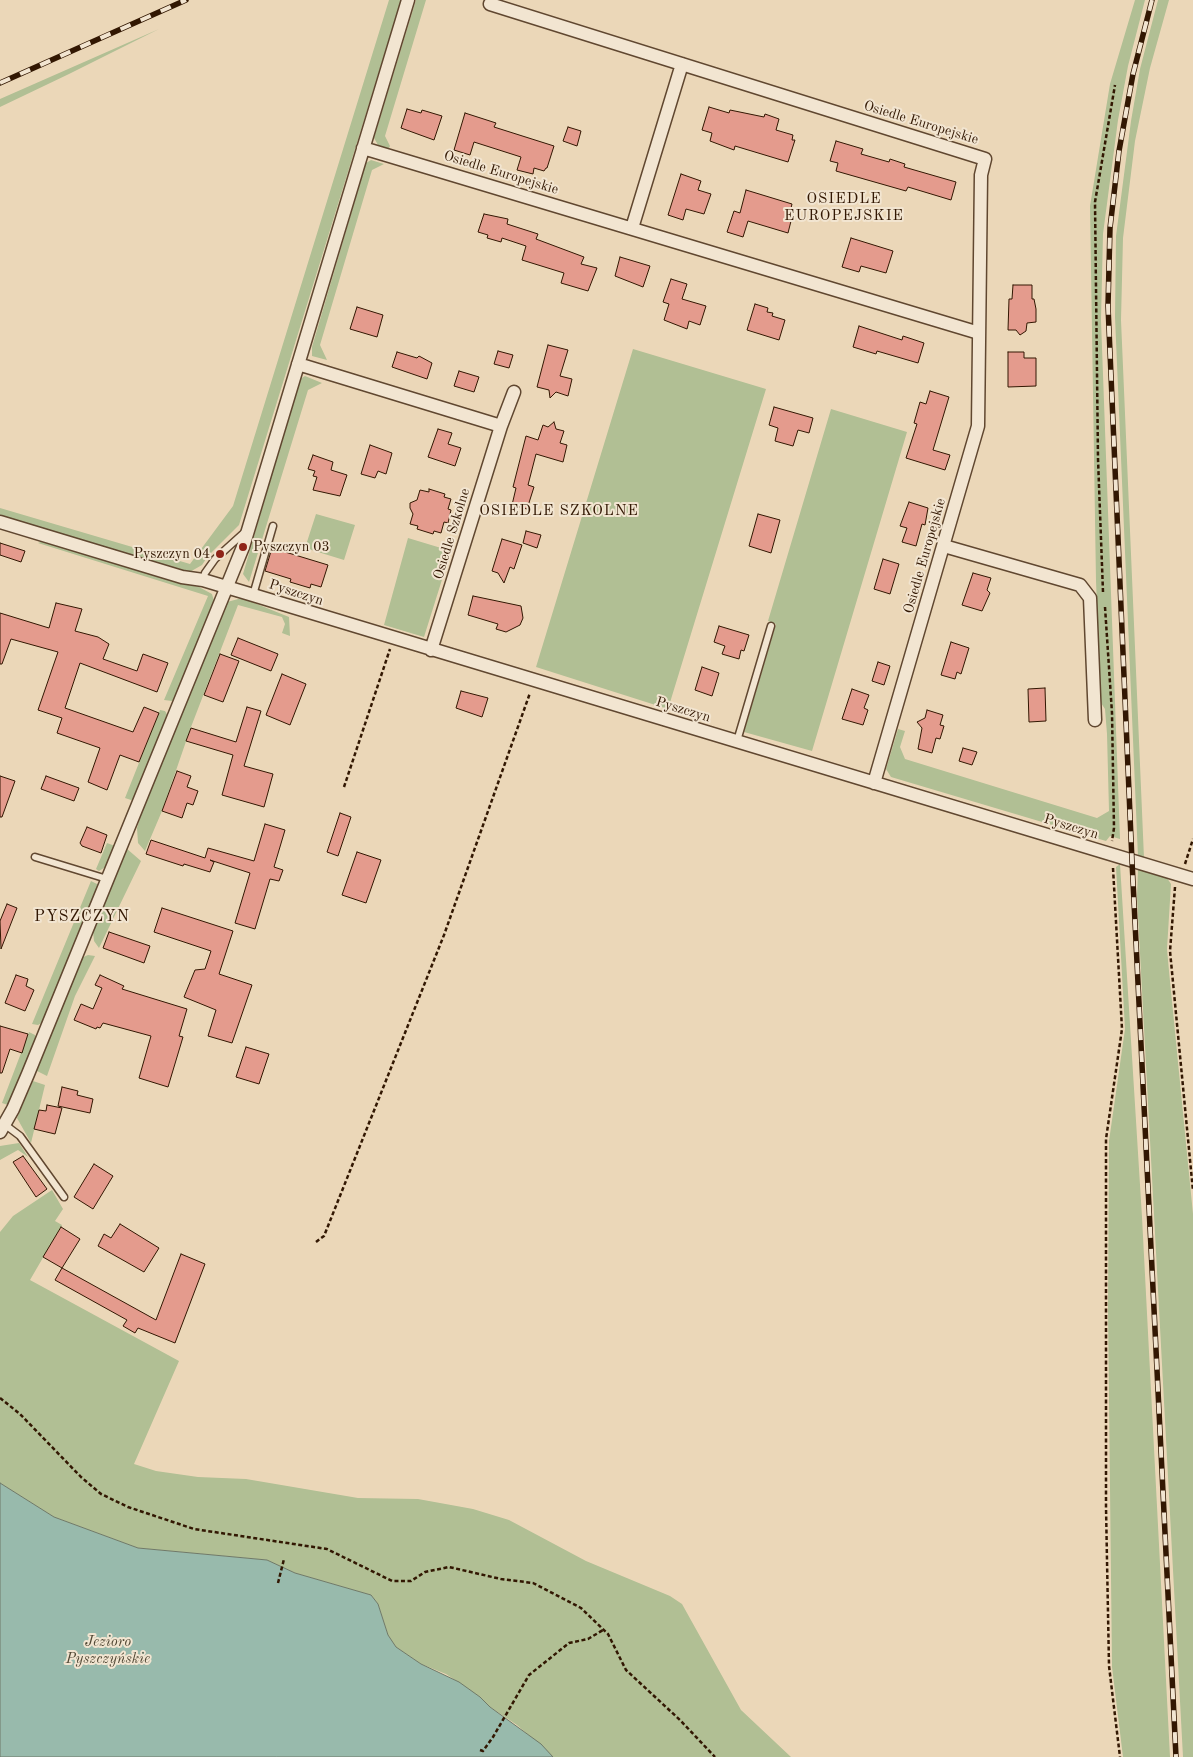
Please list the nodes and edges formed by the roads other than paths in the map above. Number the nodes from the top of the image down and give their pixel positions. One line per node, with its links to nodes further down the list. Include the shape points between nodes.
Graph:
1 (408, 0): 4 (street)
2 (490, 4): 3 (street, Osiedle Europejskie)
3 (682, 64): 5 (street); 6 (street, Osiedle Europejskie, via 985,159 981,175)
4 (363, 148): 5 (street, Osiedle Europejskie); 7 (street)
5 (632, 228): 6 (street, Osiedle Europejskie)
6 (980, 333): 13 (street, Osiedle Europejskie, via 978,426)
7 (298, 364): 9 (street); 12 (street)
8 (514, 392): 9 (street, Osiedle Szkolne)
9 (501, 426): 18 (street, Osiedle Szkolne)
10 (0, 522): 14 (street, Pyszczyn, via 182,578)
11 (273, 526): 16 (lane)
12 (249, 528): 14 (lane, via 215,559); 15 (street)
13 (944, 546): 19 (street, via 1080,585 1090,598); 21 (street, Osiedle Europejskie)
14 (202, 580): 15 (street, Pyszczyn)
15 (226, 587): 16 (street, Pyszczyn); 23 (street)
16 (253, 595): 18 (street, Pyszczyn)
17 (771, 626): 20 (lane)
18 (431, 650): 20 (street, Pyszczyn)
19 (1095, 720)
20 (736, 741): 21 (street, Pyszczyn)
21 (874, 783): 24 (street, Pyszczyn)
22 (34, 857): 23 (lane)
23 (107, 879): 25 (street, via 28,1074)
24 (1193, 879)
25 (2, 1128): 26 (lane, via 20,1136)
26 (64, 1197)

